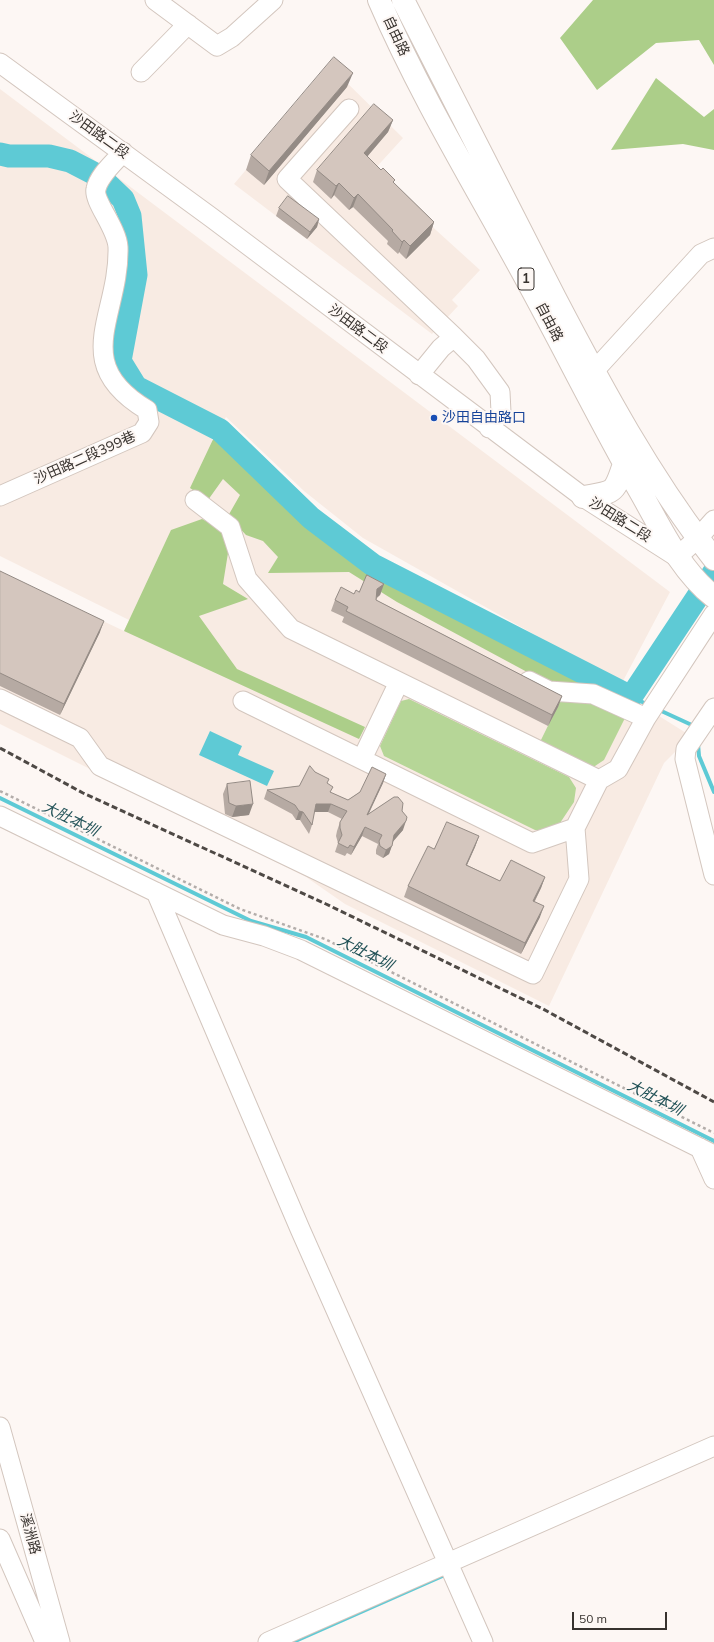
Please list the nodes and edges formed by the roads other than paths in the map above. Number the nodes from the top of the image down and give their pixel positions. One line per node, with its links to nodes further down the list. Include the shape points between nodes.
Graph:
1 (155, 0): 5 (street)
2 (273, 0): 5 (street, via 232,37 216,46)
3 (379, 0): 15 (main road, 自由路 / 1, via 412,71 545,313)
4 (403, 0): 12 (main road, 自由路 / 1, via 496,186)
5 (188, 24): 7 (street)
6 (0, 63): 9 (street, 沙田路二段)
7 (141, 72)
8 (349, 108): 11 (street, via 287,180)
9 (123, 152): 13 (street, 沙田路二段); 16 (street, 沙田路二段399巷, via 99,182 95,197 115,232 118,247 116,274 102,346 107,371 114,384 130,400 147,410 149,422 142,433)
10 (714, 248): 12 (street, via 701,254)
11 (454, 337): 13 (street, via 441,348); 14 (street, via 476,359 500,392 501,412)
12 (594, 371): 20 (main road, 自由路 / 1, via 654,473)
13 (419, 375): 14 (street, 沙田路二段)
14 (489, 428): 17 (street, 沙田路二段)
15 (624, 464): 17 (main road, via 617,486 608,493); 21 (main road, 自由路 / 1)
16 (0, 496)
17 (583, 497): 21 (street, 沙田路二段)
18 (195, 500): 25 (street, via 230,527 247,579 291,629)
19 (714, 520): 20 (street)
20 (698, 538): 21 (street); 22 (main road, 1)
21 (677, 557): 23 (main road, 沙田路二段 / 1)
22 (714, 559)
23 (713, 602): 29 (street)
24 (514, 673): 29 (street, via 549,691 593,694)
25 (399, 682): 30 (street); 31 (street)
26 (0, 699): 33 (street, via 80,738 100,766 533,974 579,879)
27 (242, 700): 30 (street)
28 (714, 708): 34 (street, via 686,749 685,759)
29 (648, 715): 31 (street, via 618,769)
30 (362, 759): 33 (street, via 532,843)
31 (599, 780): 33 (street)
32 (0, 816): 35 (street)
33 (575, 828)
34 (714, 875)
35 (156, 892): 36 (street, via 223,925 264,936 301,950); 41 (street, via 300,1229)
36 (707, 1152): 37 (street)
37 (714, 1179)
38 (0, 1427): 43 (street, 溪洲路)
39 (714, 1446): 41 (street)
40 (0, 1539): 42 (street)
41 (448, 1563): 44 (street); 45 (street)
42 (45, 1642)
43 (60, 1642)
44 (268, 1642)
45 (482, 1642)

